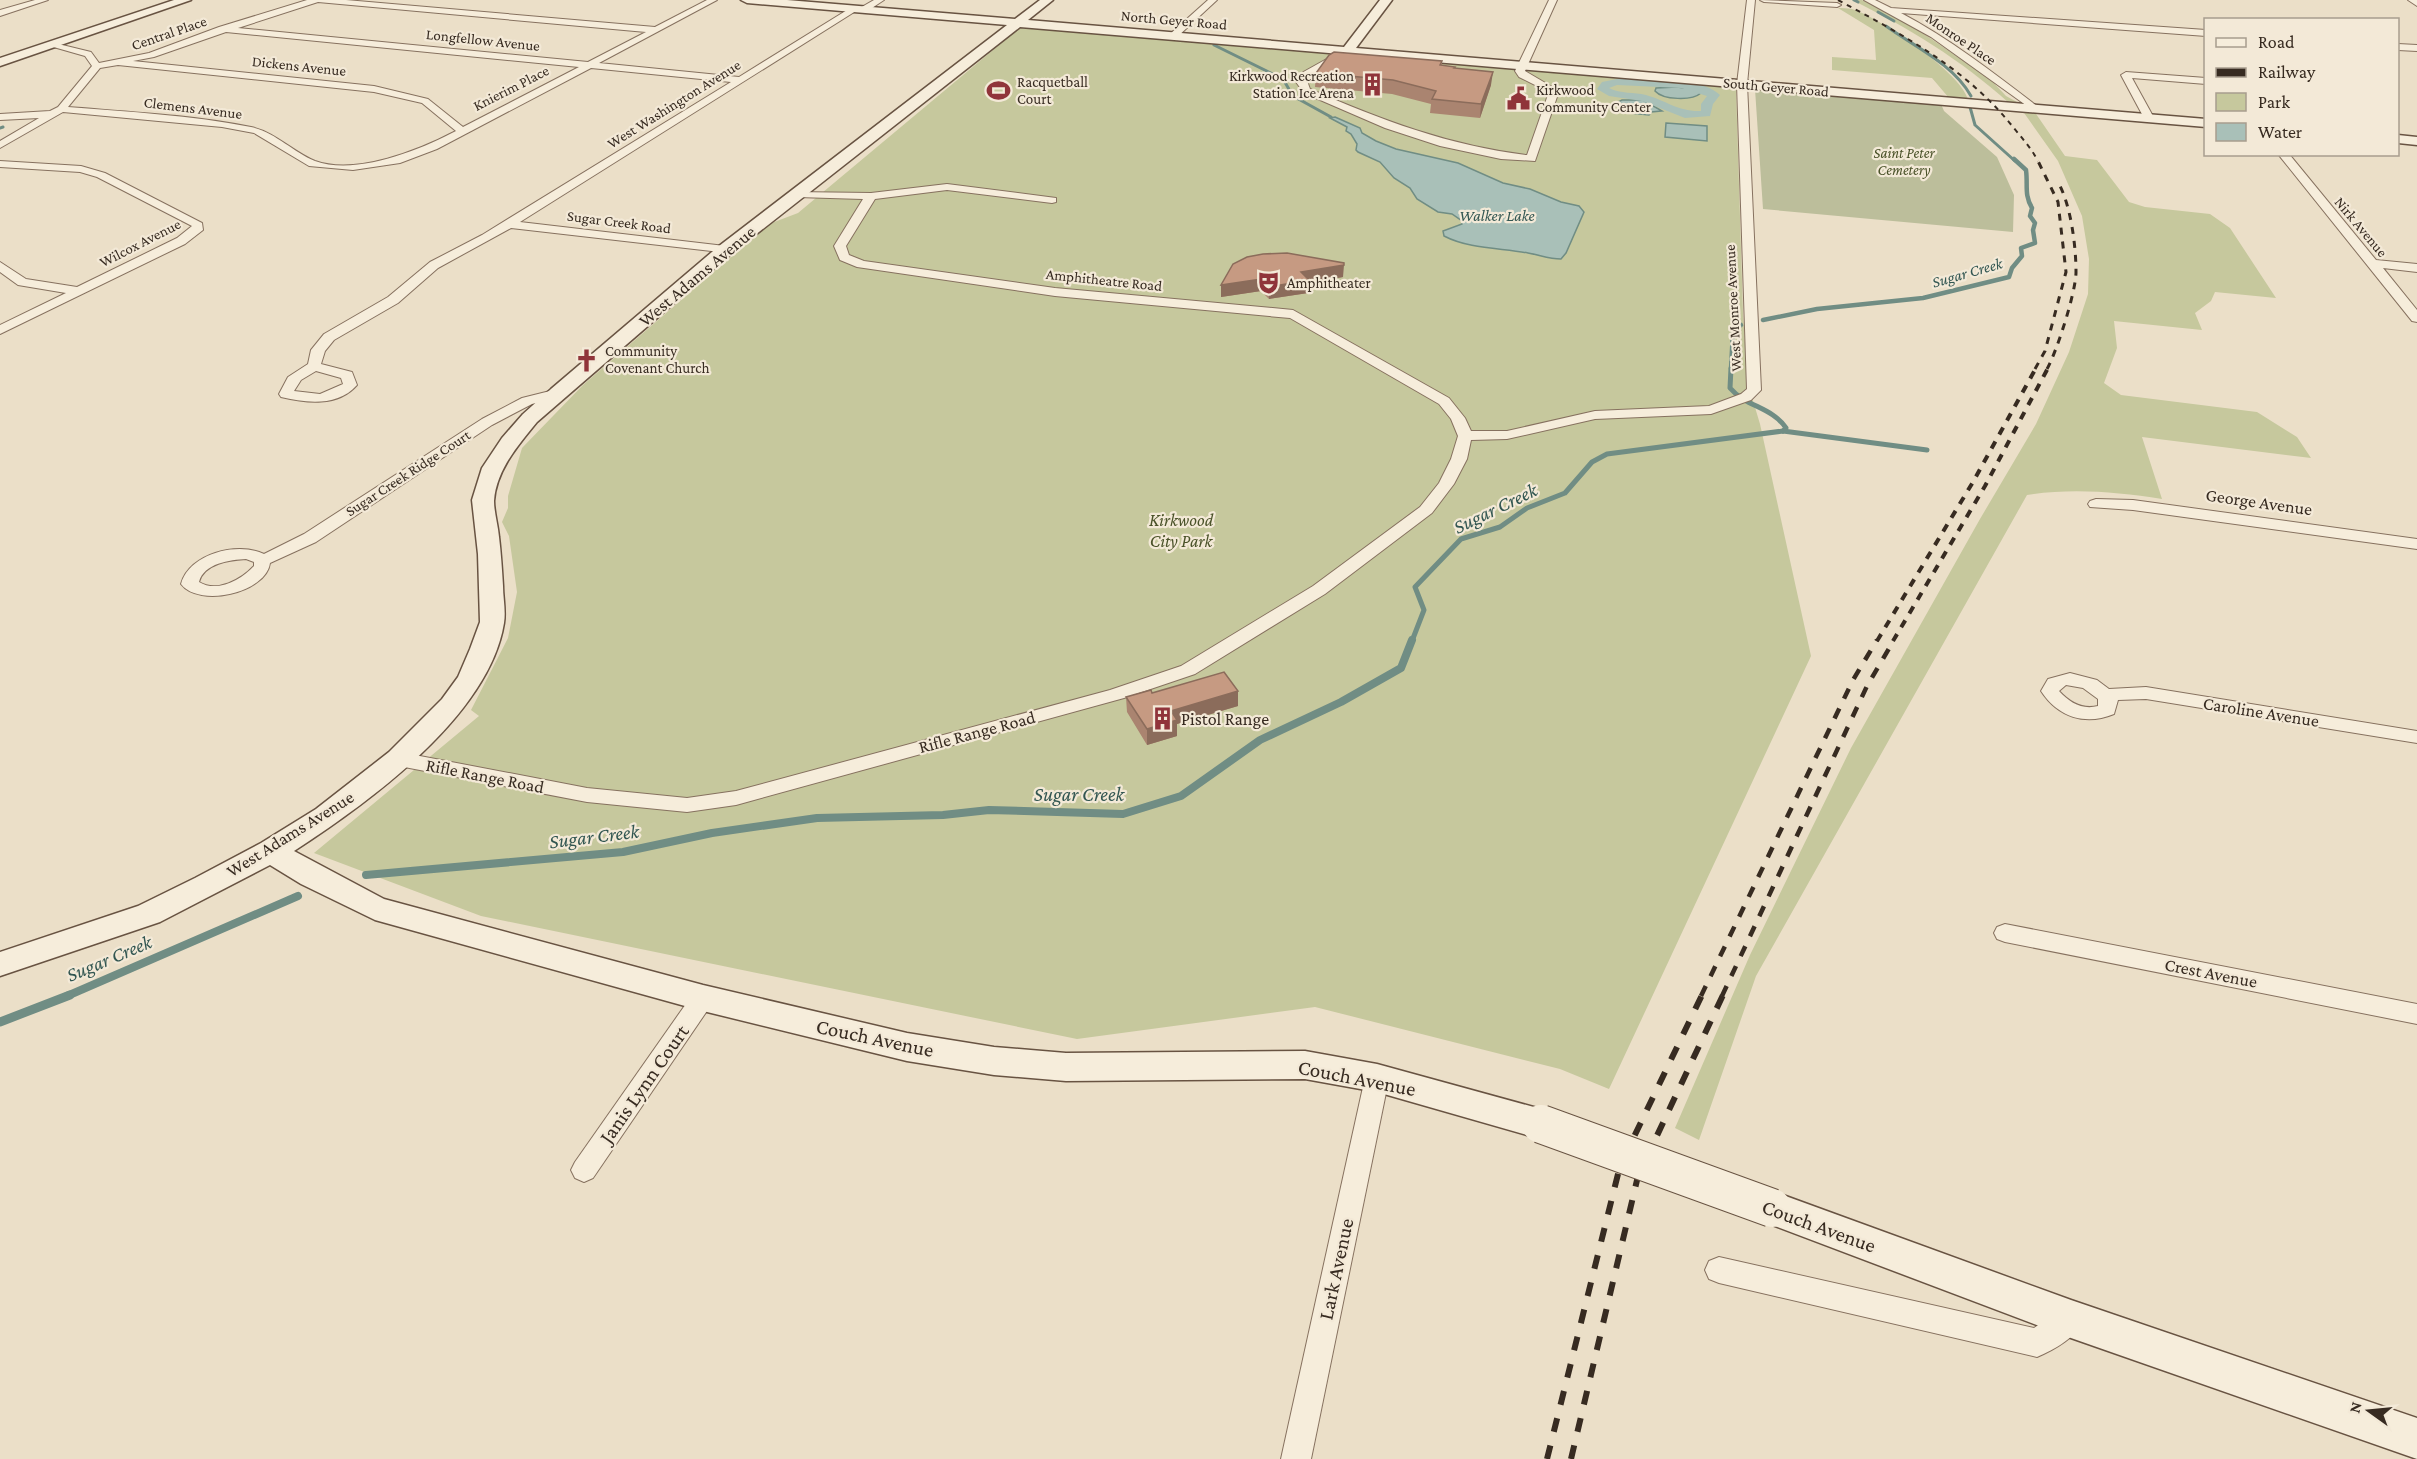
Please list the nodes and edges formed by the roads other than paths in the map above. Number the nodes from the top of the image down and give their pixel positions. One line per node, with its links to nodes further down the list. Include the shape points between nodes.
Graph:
1 (44, 0): 21 (street)
2 (185, 0): 27 (street)
3 (318, 0): 23 (street, Central Place); 24 (street, Central Place)
4 (713, 0): 24 (street, Knierim Place)
5 (747, 0): 18 (street, North Geyer Road)
6 (880, 0): 18 (street, West Washington Avenue)
7 (1047, 0): 22 (street, West Adams Avenue)
8 (1213, 0): 26 (street)
9 (1386, 0): 30 (street)
10 (1554, 0): 35 (street)
11 (1750, 0): 38 (street, West Monroe Avenue)
12 (1764, 0): 17 (street)
13 (1868, 0): 19 (street, Monroe Place)
14 (1905, 0): 20 (street)
15 (2412, 0): 16 (street)
16 (2417, 4)
17 (1837, 5)
18 (859, 10): 22 (street, North Geyer Road); 36 (street, West Washington Avenue)
19 (1891, 10): 20 (street); 39 (street, Monroe Place, via 1965,55)
20 (1907, 11): 25 (street)
21 (0, 13)
22 (1015, 23): 26 (street, North Geyer Road); 49 (street, West Adams Avenue)
23 (222, 29): 32 (street, Central Place); 33 (street, Longfellow Avenue)
24 (657, 30): 33 (street, Knierim Place)
25 (2204, 33)
26 (1173, 36): 30 (street, North Geyer Road)
27 (53, 44): 31 (street); 34 (street, via 88,54)
28 (2399, 47): 29 (street)
29 (2417, 48)
30 (1346, 52): 35 (street, South Geyer Road); 35 (street, via 1301,77 1307,91 1406,133 1462,149 1532,159 1554,91 1522,75)
31 (0, 62)
32 (121, 63): 34 (street, Central Place); 44 (street, Dickens Avenue, via 374,89 425,101)
33 (589, 65): 36 (street, Longfellow Avenue); 44 (street, Knierim Place)
34 (97, 66): 40 (street)
35 (1522, 66): 38 (street, South Geyer Road)
36 (742, 80): 52 (street, West Washington Avenue)
37 (2204, 81): 42 (street, via 2126,75)
38 (1743, 84): 39 (street, South Geyer Road); 62 (street, West Monroe Avenue, via 1754,390 1711,410 1605,414 1507,435)
39 (2034, 108): 42 (street, South Geyer Road)
40 (56, 112): 41 (street, Clemens Avenue); 45 (street); 48 (street, Clemens Avenue, via 211,123 257,131)
41 (0, 117)
42 (2150, 118): 43 (street, South Geyer Road)
43 (2204, 123)
44 (462, 131): 48 (street, Knierim Place, via 396,161 353,167)
45 (0, 145)
46 (2285, 156): 54 (street, Nirk Avenue)
47 (0, 164): 57 (street, Wilcox Avenue, via 81,169 101,175 198,225 197,230 180,241)
48 (313, 164)
49 (796, 194): 50 (street); 53 (street, West Adams Avenue)
50 (871, 196): 51 (street, via 947,186); 62 (street, Amphitheatre Road, via 840,246 844,257 861,264 1055,292 1293,314 1444,401 1458,418)
51 (1052, 200)
52 (509, 224): 53 (street, Sugar Creek Road); 60 (street, West Washington Avenue, via 434,266 393,300 339,330 318,350)
53 (725, 250): 61 (street, West Adams Avenue)
54 (2372, 263): 56 (street); 58 (street, Nirk Avenue)
55 (0, 266): 57 (street, via 22,282)
56 (2417, 268)
57 (78, 291): 59 (street, Wilcox Avenue)
58 (2417, 318)
59 (0, 330)
60 (314, 366)
61 (558, 393): 65 (street, Sugar Creek Ridge Court, via 527,401 487,422 310,538); 68 (street, West Adams Avenue, via 509,442 493,468 483,500 490,554 492,622 470,679 451,705)
62 (1465, 436): 68 (street, Rifle Range Road, via 1446,484 1426,510 1319,590 1188,670 1117,694 736,798 687,805 587,795)
63 (2096, 504): 64 (street, George Avenue, via 2133,505)
64 (2417, 544)
65 (262, 561)
66 (2105, 694): 67 (street, Caroline Avenue, via 2146,693)
67 (2417, 737)
68 (399, 759): 69 (street, West Adams Avenue, via 326,816)
69 (272, 851): 71 (street, West Adams Avenue, via 149,914); 72 (street, Couch Avenue, via 375,908)
70 (2005, 933): 73 (street, Crest Avenue)
71 (0, 963)
72 (703, 998): 74 (street, Couch Avenue, via 907,1047 994,1061 1066,1067 1305,1065); 75 (street, Janis Lynn Court)
73 (2417, 1014)
74 (1377, 1078): 77 (street, Couch Avenue, bridge, via 1541,1124); 79 (street, Lark Avenue)
75 (584, 1170)
76 (1719, 1270): 77 (street, via 2037,1343)
77 (2071, 1319): 78 (street, Couch Avenue)
78 (2417, 1439)
79 (1296, 1459)

